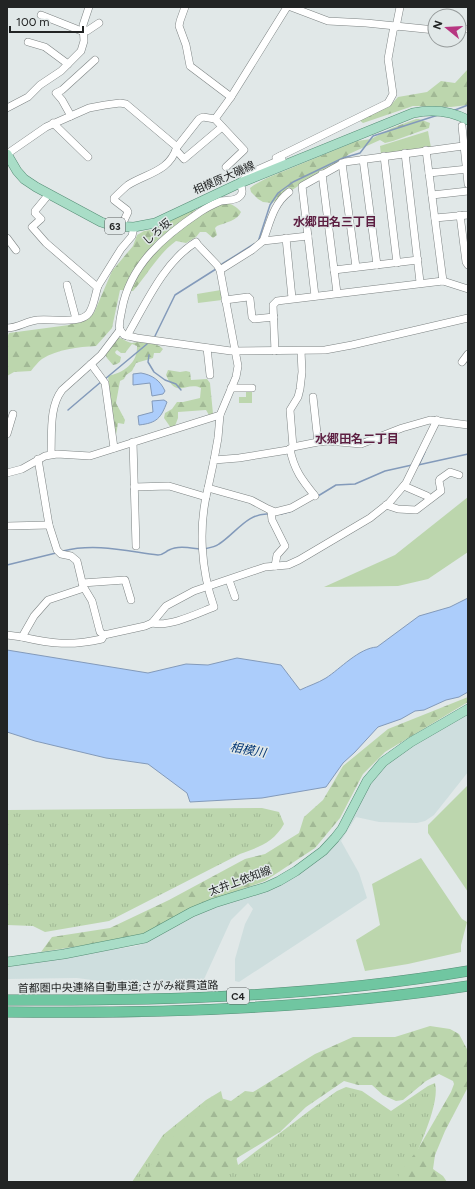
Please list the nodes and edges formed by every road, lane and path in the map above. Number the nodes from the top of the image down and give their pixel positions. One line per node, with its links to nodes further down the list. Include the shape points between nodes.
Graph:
1 (89, 7): 10 (street, via 83,25)
2 (185, 7): 14 (street, via 179,26 190,66)
3 (287, 7): 14 (street)
4 (292, 7): 8 (street, via 328,21)
5 (400, 7): 8 (street)
6 (41, 15): 10 (street)
7 (99, 23): 10 (street)
8 (395, 27): 9 (street); 25 (street, via 388,59 393,94 390,102)
9 (427, 29)
10 (84, 32): 13 (street, via 81,51)
11 (28, 42): 13 (street, via 45,47)
12 (95, 60): 16 (street, via 56,93)
13 (68, 64): 15 (street, via 28,97)
14 (231, 97): 17 (street)
15 (7, 108)
16 (71, 116): 18 (street); 22 (street, via 98,105 124,104)
17 (215, 119): 20 (street); 22 (street, via 199,119)
18 (53, 123): 27 (street); 28 (street)
19 (465, 123): 21 (street); 36 (main road, 相模原大磯線 / 63, via 446,112 418,112)
20 (222, 127): 22 (street, via 184,159); 31 (street, via 244,150)
21 (464, 146): 23 (street); 33 (street)
22 (176, 148): 44 (street, via 163,167 128,185 114,198 128,212)
23 (426, 150): 24 (street); 34 (street)
24 (405, 153): 26 (street); 52 (street)
25 (280, 156): 32 (street); 36 (street, via 282,159 250,173)
26 (384, 156): 29 (street); 53 (street)
27 (7, 157): 40 (main road, 相模原大磯線 / 63, via 24,179)
28 (88, 158)
29 (363, 159): 30 (street); 55 (street)
30 (342, 163): 35 (street); 57 (street)
31 (226, 167)
32 (249, 168)
33 (467, 169): 34 (street); 37 (street)
34 (429, 173): 41 (street)
35 (322, 174): 46 (street, via 302,186); 58 (street)
36 (240, 184): 45 (main road, 相模原大磯線 / 63, via 155,222); 72 (street, しろ坂, via 242,194 239,197 220,202 200,212 168,235 149,253 126,292)
37 (468, 184)
38 (468, 191): 41 (street)
39 (289, 192): 50 (street, via 275,207)
40 (49, 194): 44 (main road, 相模原大磯線 / 63, via 96,220); 62 (street, via 35,211 41,219 32,227 46,244)
41 (432, 195): 43 (street)
42 (464, 215): 43 (street); 49 (street)
43 (435, 218): 59 (street)
44 (121, 227): 45 (main road, 相模原大磯線 / 63)
45 (134, 227): 62 (street, via 132,236)
46 (308, 236): 48 (street); 65 (street)
47 (7, 238): 51 (street)
48 (286, 238): 50 (street); 66 (street)
49 (466, 239): 54 (street)
50 (263, 241): 56 (street, via 252,250)
51 (16, 250)
52 (418, 260): 53 (street); 60 (street)
53 (397, 263): 55 (street)
54 (468, 264)
55 (377, 265): 57 (street)
56 (218, 267): 67 (street); 73 (street, via 196,242 185,249 164,273)
57 (356, 267): 58 (street)
58 (334, 270): 64 (street)
59 (443, 281): 60 (street); 63 (street)
60 (420, 282): 64 (street)
61 (67, 285): 70 (street)
62 (98, 286): 70 (street, via 89,312 84,317)
63 (468, 289)
64 (337, 293): 65 (street)
65 (315, 296): 66 (street)
66 (292, 298): 68 (street, via 275,302)
67 (226, 300): 68 (street, via 248,298 254,319); 76 (street)
68 (274, 317): 77 (street)
69 (468, 318): 75 (street, via 352,345 325,350)
70 (76, 319): 71 (street, via 38,320)
71 (7, 328)
72 (120, 330): 73 (street); 80 (street)
73 (127, 336): 74 (street)
74 (207, 348): 76 (street); 81 (street)
75 (301, 350): 77 (street); 93 (street, via 300,390 290,410)
76 (234, 351): 77 (street); 82 (street, via 238,366)
77 (276, 351)
78 (468, 354): 79 (street)
79 (462, 362)
80 (91, 364): 92 (street, via 104,381); 94 (street, via 62,390 56,400)
81 (210, 376)
82 (231, 388): 83 (street); 86 (street)
83 (252, 388)
84 (313, 397): 91 (street)
85 (13, 414): 89 (street)
86 (220, 415): 90 (street); 96 (street)
87 (437, 420): 88 (street); 91 (street, via 423,421 361,444); 99 (street)
88 (468, 425)
89 (7, 434)
90 (133, 442): 92 (street); 100 (street)
91 (318, 442): 93 (street)
92 (114, 448): 94 (street, via 84,457)
93 (292, 448): 96 (street); 105 (street, via 295,468 314,495)
94 (51, 454): 95 (street)
95 (38, 460): 97 (street, via 22,469); 106 (street)
96 (214, 460): 101 (street)
97 (7, 473)
98 (459, 475): 104 (street, via 450,472 440,479 441,491 416,510)
99 (404, 486): 102 (street); 104 (street)
100 (134, 487): 103 (street, via 169,486); 108 (street)
101 (208, 488): 103 (street); 105 (street, via 251,500)
102 (427, 496)
103 (206, 497): 112 (street, via 203,512 203,548)
104 (386, 505): 109 (street, via 370,518 299,560 288,565)
105 (271, 513): 109 (street, via 284,546 277,555)
106 (49, 525): 107 (street); 111 (street, via 59,552 77,561)
107 (7, 526)
108 (136, 546)
109 (275, 566): 110 (street)
110 (229, 580): 112 (street); 113 (street)
111 (83, 586): 114 (street, via 125,580); 117 (street, via 92,601 99,628); 118 (street, via 48,600 34,616)
112 (207, 587): 115 (street, via 166,606); 115 (street, via 214,607 180,620)
113 (235, 597)
114 (131, 600)
115 (152, 623): 117 (street)
116 (7, 635): 118 (street)
117 (104, 635): 118 (street, via 102,639 72,644)
118 (22, 637)
119 (468, 709): 120 (main road, 太井上依知線, via 383,762 367,781 335,838 323,851 278,881 192,912 140,940)
120 (7, 962)
121 (468, 971): 123 (highway, 首都圏中央連絡自動車道;さがみ縦貫道路 / C4, via 287,994 144,1000)
122 (468, 986): 124 (highway, C4, via 346,1001 210,1010)
123 (7, 1000)
124 (7, 1012)

